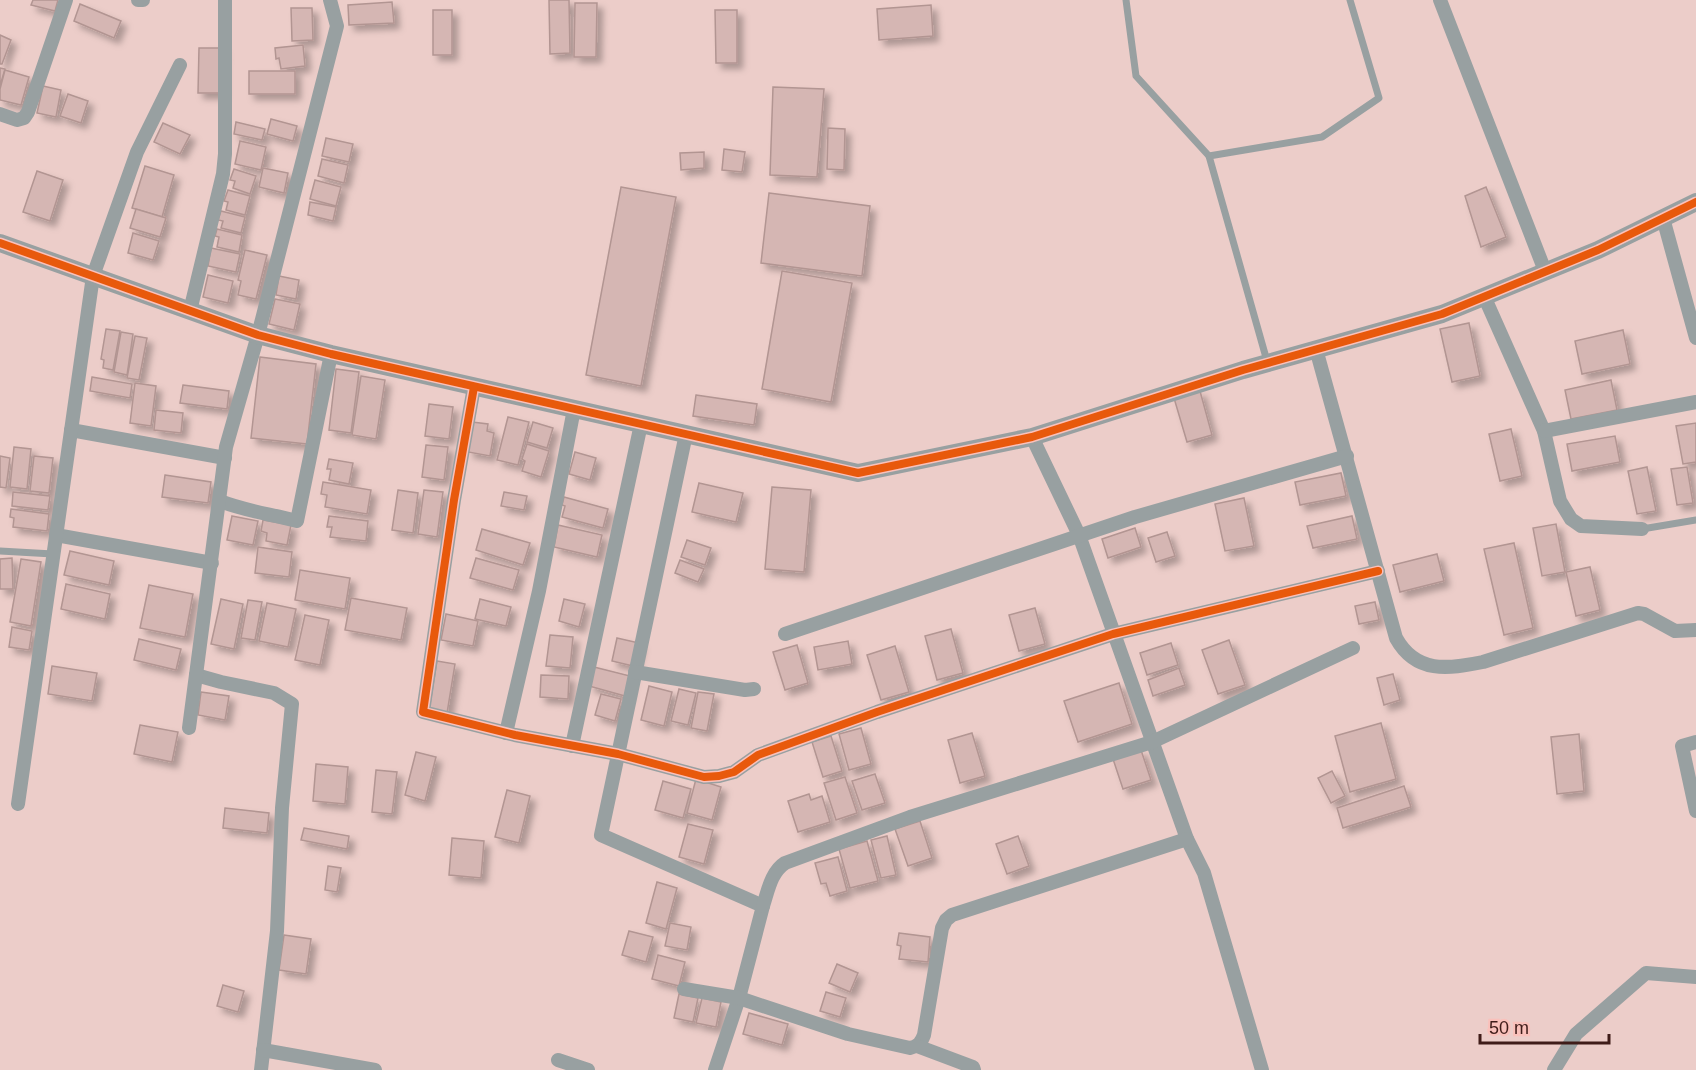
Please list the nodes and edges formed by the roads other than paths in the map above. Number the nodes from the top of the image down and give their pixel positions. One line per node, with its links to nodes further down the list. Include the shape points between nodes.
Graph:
1 (66, 0): 10 (street, via 28,112 17,120)
2 (138, 0): 3 (street)
3 (143, 0)
4 (225, 0): 18 (street, via 223,174)
5 (330, 0): 19 (street, via 337,26)
6 (1126, 0): 11 (lane, via 1136,76)
7 (1350, 0): 11 (lane, via 1379,98 1322,137)
8 (1440, 0): 15 (street)
9 (180, 65): 16 (street, via 137,152)
10 (0, 114)
11 (1209, 156): 23 (lane)
12 (1696, 202): 13 (street)
13 (1663, 218): 15 (street); 20 (street)
14 (0, 243): 16 (street)
15 (1545, 271): 17 (street)
16 (93, 276): 18 (street); 28 (street)
17 (1484, 296): 21 (street, via 1442,314); 29 (street)
18 (190, 312): 19 (street)
19 (258, 335): 22 (street); 33 (street)
20 (1696, 338)
21 (1316, 350): 23 (street); 32 (street)
22 (331, 354): 24 (street); 34 (street, via 297,521)
23 (1268, 363): 31 (street)
24 (474, 387): 26 (street); 51 (street, via 423,712)
25 (1696, 402): 29 (street)
26 (574, 409): 27 (street); 51 (street, via 539,591)
27 (641, 424): 30 (street); 54 (street)
28 (71, 430): 33 (street); 37 (street)
29 (1544, 431): 36 (street, via 1560,501 1571,519 1581,526)
30 (686, 434): 31 (street, via 858,473); 47 (street)
31 (1032, 437): 38 (street)
32 (1347, 456): 38 (street); 42 (street)
33 (225, 458): 34 (street)
34 (220, 501): 41 (street)
35 (1696, 520): 36 (lane)
36 (1642, 529)
37 (56, 535): 40 (street); 41 (street)
38 (1079, 535): 44 (street); 45 (street)
39 (0, 551): 40 (lane)
40 (53, 554): 56 (street)
41 (212, 563): 48 (street)
42 (1378, 571): 43 (street, via 1402,650 1429,666 1446,668 1483,662 1638,613 1675,631); 45 (street)
43 (1696, 630)
44 (785, 634)
45 (1113, 634): 52 (street); 55 (street, via 877,712 758,755 734,772 719,776 704,777)
46 (1353, 648): 52 (street)
47 (635, 672): 49 (street); 55 (street)
48 (196, 675): 50 (street); 64 (street, via 274,693 292,704 282,808 277,931)
49 (754, 689)
50 (189, 729)
51 (506, 733): 54 (street)
52 (1152, 742): 58 (street); 59 (street, via 910,817 785,862 773,876)
53 (1696, 742): 57 (street, via 1682,746)
54 (572, 746): 55 (street)
55 (618, 754): 59 (street, via 601,836)
56 (18, 804)
57 (1696, 811)
58 (1187, 838): 63 (street, via 952,915 942,928 924,1035); 71 (street, via 1204,873)
59 (763, 906): 62 (street)
60 (1696, 978): 72 (street, via 1646,973 1576,1034)
61 (684, 988): 62 (street)
62 (739, 998): 63 (street, via 848,1034 910,1048); 69 (street)
63 (917, 1046): 70 (street)
64 (263, 1050): 66 (street); 67 (street)
65 (558, 1060): 68 (street)
66 (261, 1070)
67 (375, 1070)
68 (588, 1070)
69 (715, 1070)
70 (974, 1070)
71 (1262, 1070)
72 (1554, 1070)

